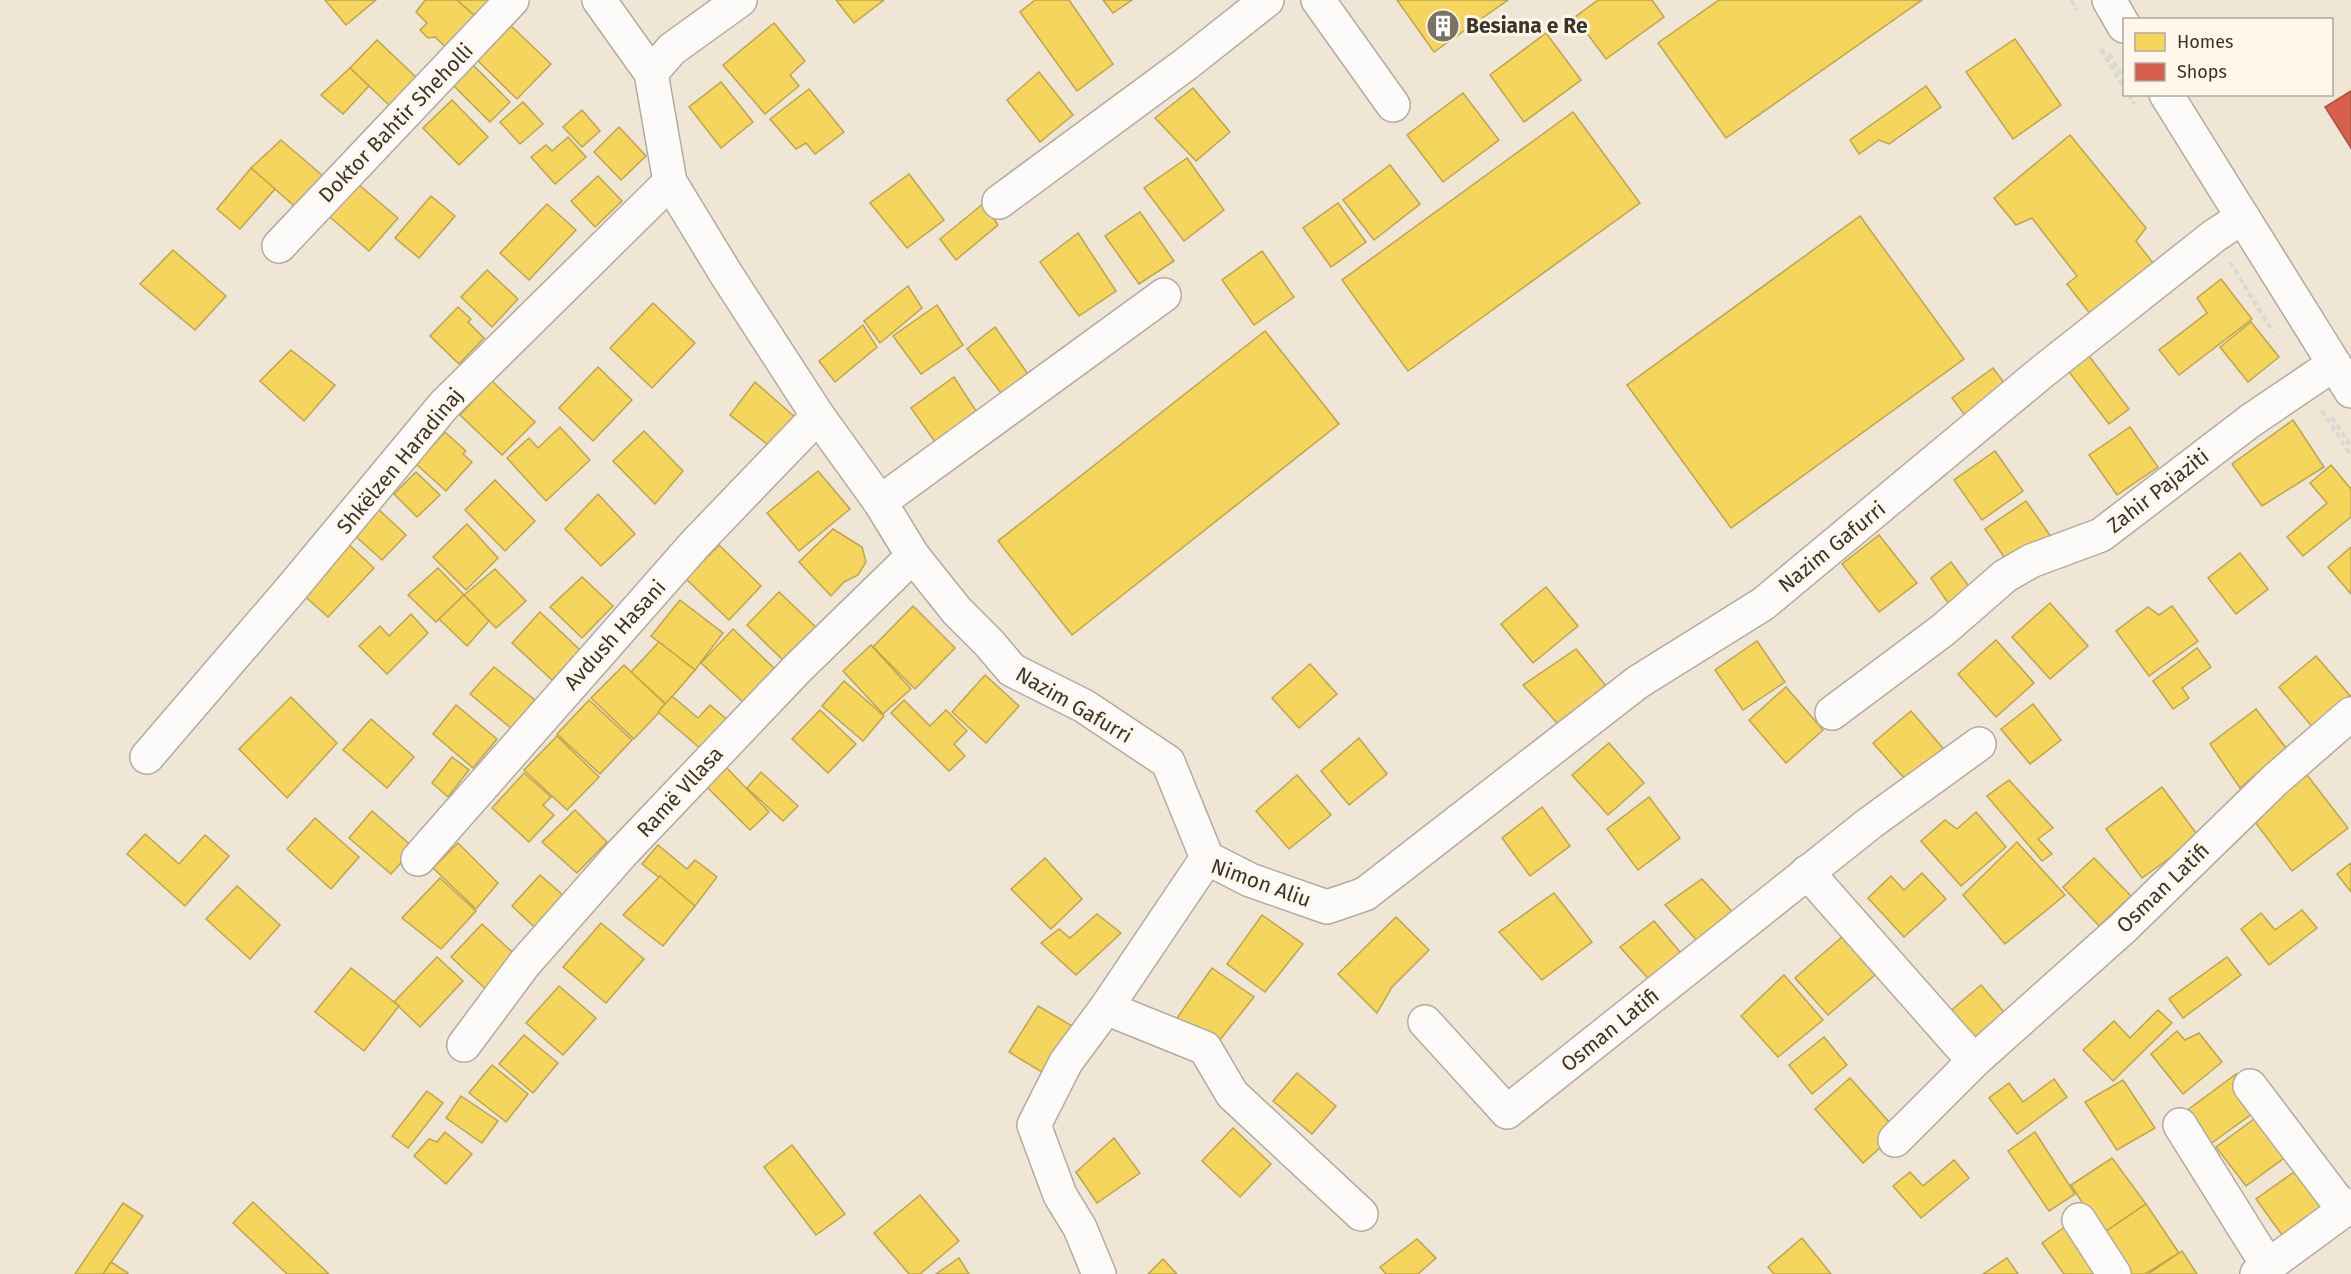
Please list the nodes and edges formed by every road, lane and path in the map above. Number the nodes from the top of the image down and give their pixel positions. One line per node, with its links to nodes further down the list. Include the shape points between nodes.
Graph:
1 (512, 0): 14 (street, Doktor Bahtir Sheholli)
2 (599, 0): 8 (street)
3 (740, 0): 8 (street, via 672,49)
4 (1267, 0): 12 (street)
5 (1318, 0): 10 (street)
6 (2109, 0): 7 (street)
7 (2123, 24)
8 (651, 73): 11 (street)
9 (2167, 96): 13 (street)
10 (1393, 105)
11 (670, 182): 18 (street, Nazim Gafurri); 24 (street, Shkëlzen Haradinaj, via 444,405)
12 (999, 202)
13 (2243, 217): 16 (street); 27 (street, Nazim Gafurri, via 2042,372 1763,604 1638,682)
14 (279, 246)
15 (1164, 295): 19 (street)
16 (2334, 364): 17 (street); 21 (street, Zahir Pajaziti, via 2250,421 2101,535 2031,561 2005,576 1943,630)
17 (2351, 392)
18 (818, 416): 19 (street, Nazim Gafurri); 26 (street, Avdush Hasani, via 696,543)
19 (880, 502): 20 (street, Nazim Gafurri)
20 (913, 556): 25 (street, Nazim Gafurri, via 1012,670 1084,706 1168,762); 31 (street, Ramë Vllasa, via 798,668 622,853 525,963)
21 (1832, 713)
22 (2351, 714): 32 (street, Osman Latifi, via 2275,780 2123,928)
23 (1979, 744): 28 (street, Osman Latifi)
24 (147, 758)
25 (1207, 858): 27 (street, Nimon Aliu, via 1250,880 1327,907 1365,894); 29 (street, Nimon Aliu)
26 (418, 860)
27 (1409, 861)
28 (1807, 872): 30 (street, Osman Latifi, via 1507,1112); 32 (street)
29 (1106, 1008): 37 (street, via 1205,1048 1232,1094); 40 (street, Nimon Aliu, via 1066,1062 1034,1125 1060,1195 1080,1228)
30 (1425, 1022)
31 (464, 1045)
32 (1974, 1061): 35 (street, Osman Latifi)
33 (2250, 1086): 36 (street)
34 (2180, 1125): 39 (street)
35 (1895, 1140)
36 (2348, 1208): 39 (street)
37 (1361, 1214)
38 (2079, 1220): 41 (street)
39 (2263, 1270)
40 (1099, 1274)
41 (2114, 1274)

